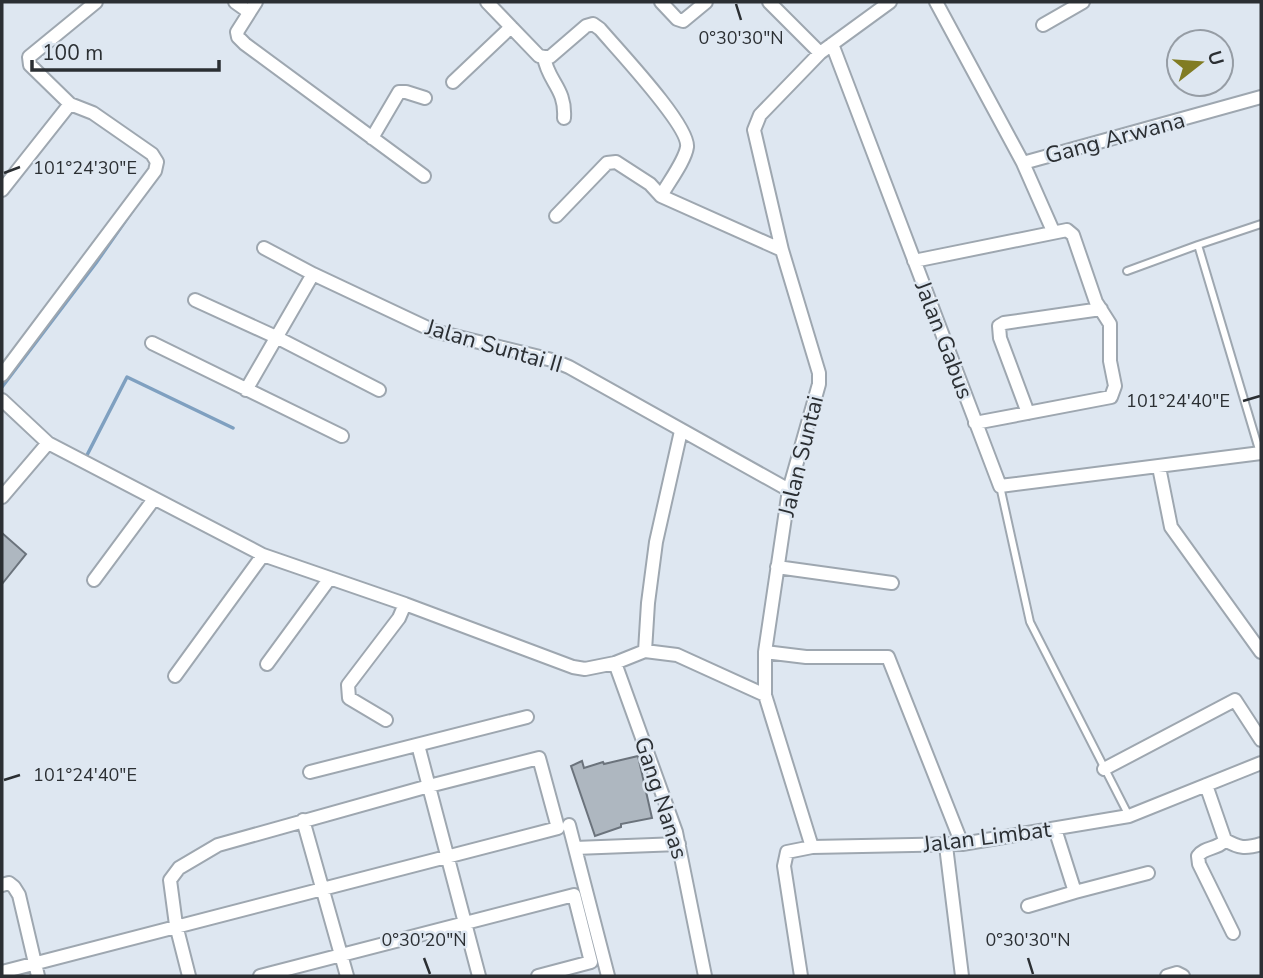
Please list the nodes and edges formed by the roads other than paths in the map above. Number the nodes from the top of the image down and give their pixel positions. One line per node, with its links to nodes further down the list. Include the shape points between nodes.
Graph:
1 (96, 2): 19 (street, via 29,57 30,65)
2 (235, 2): 10 (street)
3 (487, 2): 12 (street)
4 (662, 2): 5 (street, via 683,21)
5 (706, 2)
6 (769, 2): 14 (street)
7 (890, 2): 13 (street, Jalan Suntai)
8 (936, 2): 22 (street, Gang Arwana)
9 (1083, 2): 11 (street)
10 (253, 7): 21 (street, via 238,37)
11 (1043, 25)
12 (511, 27): 15 (street); 16 (street)
13 (832, 44): 14 (street, Jalan Suntai); 32 (street, Jalan Gabus)
14 (820, 53): 31 (street, Jalan Suntai, via 755,124 755,141)
15 (544, 57): 20 (street, via 564,100); 25 (street, via 593,24 654,91 687,141)
16 (453, 82)
17 (1261, 97): 22 (street, Gang Arwana)
18 (425, 98): 21 (street, via 399,92)
19 (70, 104): 24 (street); 39 (street, via 93,113 152,155 157,162 155,171)
20 (565, 118)
21 (372, 138): 23 (street)
22 (1023, 163): 28 (street)
23 (424, 176)
24 (2, 190)
25 (661, 196): 26 (street, via 650,184 611,162); 31 (street)
26 (556, 216)
27 (1261, 224): 29 (lane)
28 (1053, 231): 32 (street); 36 (street, via 1067,230 1073,235)
29 (1198, 245): 33 (lane); 48 (lane)
30 (264, 248): 34 (street, Jalan Suntai II)
31 (782, 250): 51 (street, Jalan Suntai, via 819,373)
32 (914, 261): 44 (street, Jalan Gabus)
33 (1127, 271)
34 (313, 274): 37 (street); 45 (street, Jalan Suntai II, via 434,331 569,367)
35 (195, 300): 37 (street)
36 (1101, 309): 43 (street, via 1110,324 1114,392 1107,398); 43 (street, via 999,326)
37 (276, 337): 40 (street); 41 (street)
38 (152, 343): 40 (street)
39 (2, 375)
40 (246, 390): 46 (street)
41 (379, 390)
42 (2, 400): 47 (street)
43 (1028, 413): 44 (street)
44 (975, 423): 50 (street, Jalan Gabus)
45 (681, 431): 51 (street, Jalan Suntai II); 60 (street, via 656,542)
46 (342, 436)
47 (48, 443): 52 (street); 53 (street)
48 (1260, 453): 49 (street)
49 (1159, 467): 50 (street); 62 (street, via 1171,527)
50 (1000, 486): 72 (lane, via 1030,622)
51 (789, 490): 55 (street, Jalan Suntai)
52 (2, 497)
53 (154, 499): 54 (street); 57 (street)
54 (263, 555): 56 (street); 65 (street)
55 (777, 568): 58 (street); 61 (street, Jalan Suntai)
56 (330, 578): 59 (street); 64 (street)
57 (94, 580)
58 (892, 583)
59 (405, 604): 63 (street, via 573,667); 68 (street, via 348,685 349,698)
60 (645, 651): 63 (street); 66 (street, via 677,655)
61 (765, 652): 66 (street, Jalan Suntai); 82 (street, via 888,657)
62 (1261, 652)
63 (615, 663): 81 (street, Gang Nanas)
64 (267, 664)
65 (175, 676)
66 (765, 695): 85 (street, Jalan Suntai)
67 (527, 718): 70 (street)
68 (386, 720)
69 (1261, 740): 72 (street, via 1235,700)
70 (418, 745): 73 (street); 75 (street)
71 (1261, 763): 74 (street, Jalan Limbat)
72 (1104, 769): 76 (lane)
73 (310, 772)
74 (1206, 785): 76 (street, Jalan Limbat); 80 (street)
75 (429, 786): 77 (street); 87 (street); 87 (street, via 539,758 558,828)
76 (1129, 816): 79 (street, Jalan Limbat)
77 (303, 820): 90 (street); 94 (street, via 218,845 179,867 170,880)
78 (569, 825): 86 (street)
79 (1055, 828): 82 (street, Jalan Limbat); 91 (street)
80 (1225, 840): 83 (street, via 1246,849); 95 (street, via 1198,856)
81 (679, 844): 86 (street); 105 (street, Gang Nanas)
82 (962, 844): 84 (street, Jalan Limbat)
83 (1261, 844)
84 (946, 846): 85 (street, Jalan Limbat); 107 (street)
85 (812, 847): 106 (street, Jalan Limbat, via 787,852 784,866)
86 (575, 848): 104 (street)
87 (449, 857): 90 (street); 93 (street)
88 (1148, 873): 91 (street)
89 (2, 885): 97 (street, via 9,883 19,895)
90 (322, 888): 94 (street); 96 (street)
91 (1075, 892): 92 (street)
92 (1028, 906)
93 (466, 924): 96 (street); 102 (street); 103 (street, via 574,895 591,962)
94 (176, 925): 97 (street); 99 (street)
95 (1233, 933)
96 (341, 956): 100 (street); 101 (street)
97 (36, 970): 98 (street)
98 (2, 972)
99 (189, 976)
100 (260, 976)
101 (347, 976)
102 (480, 976)
103 (538, 976)
104 (608, 976)
105 (705, 976)
106 (801, 976)
107 (962, 976)
108 (1167, 976): 109 (street)
109 (1183, 976)

